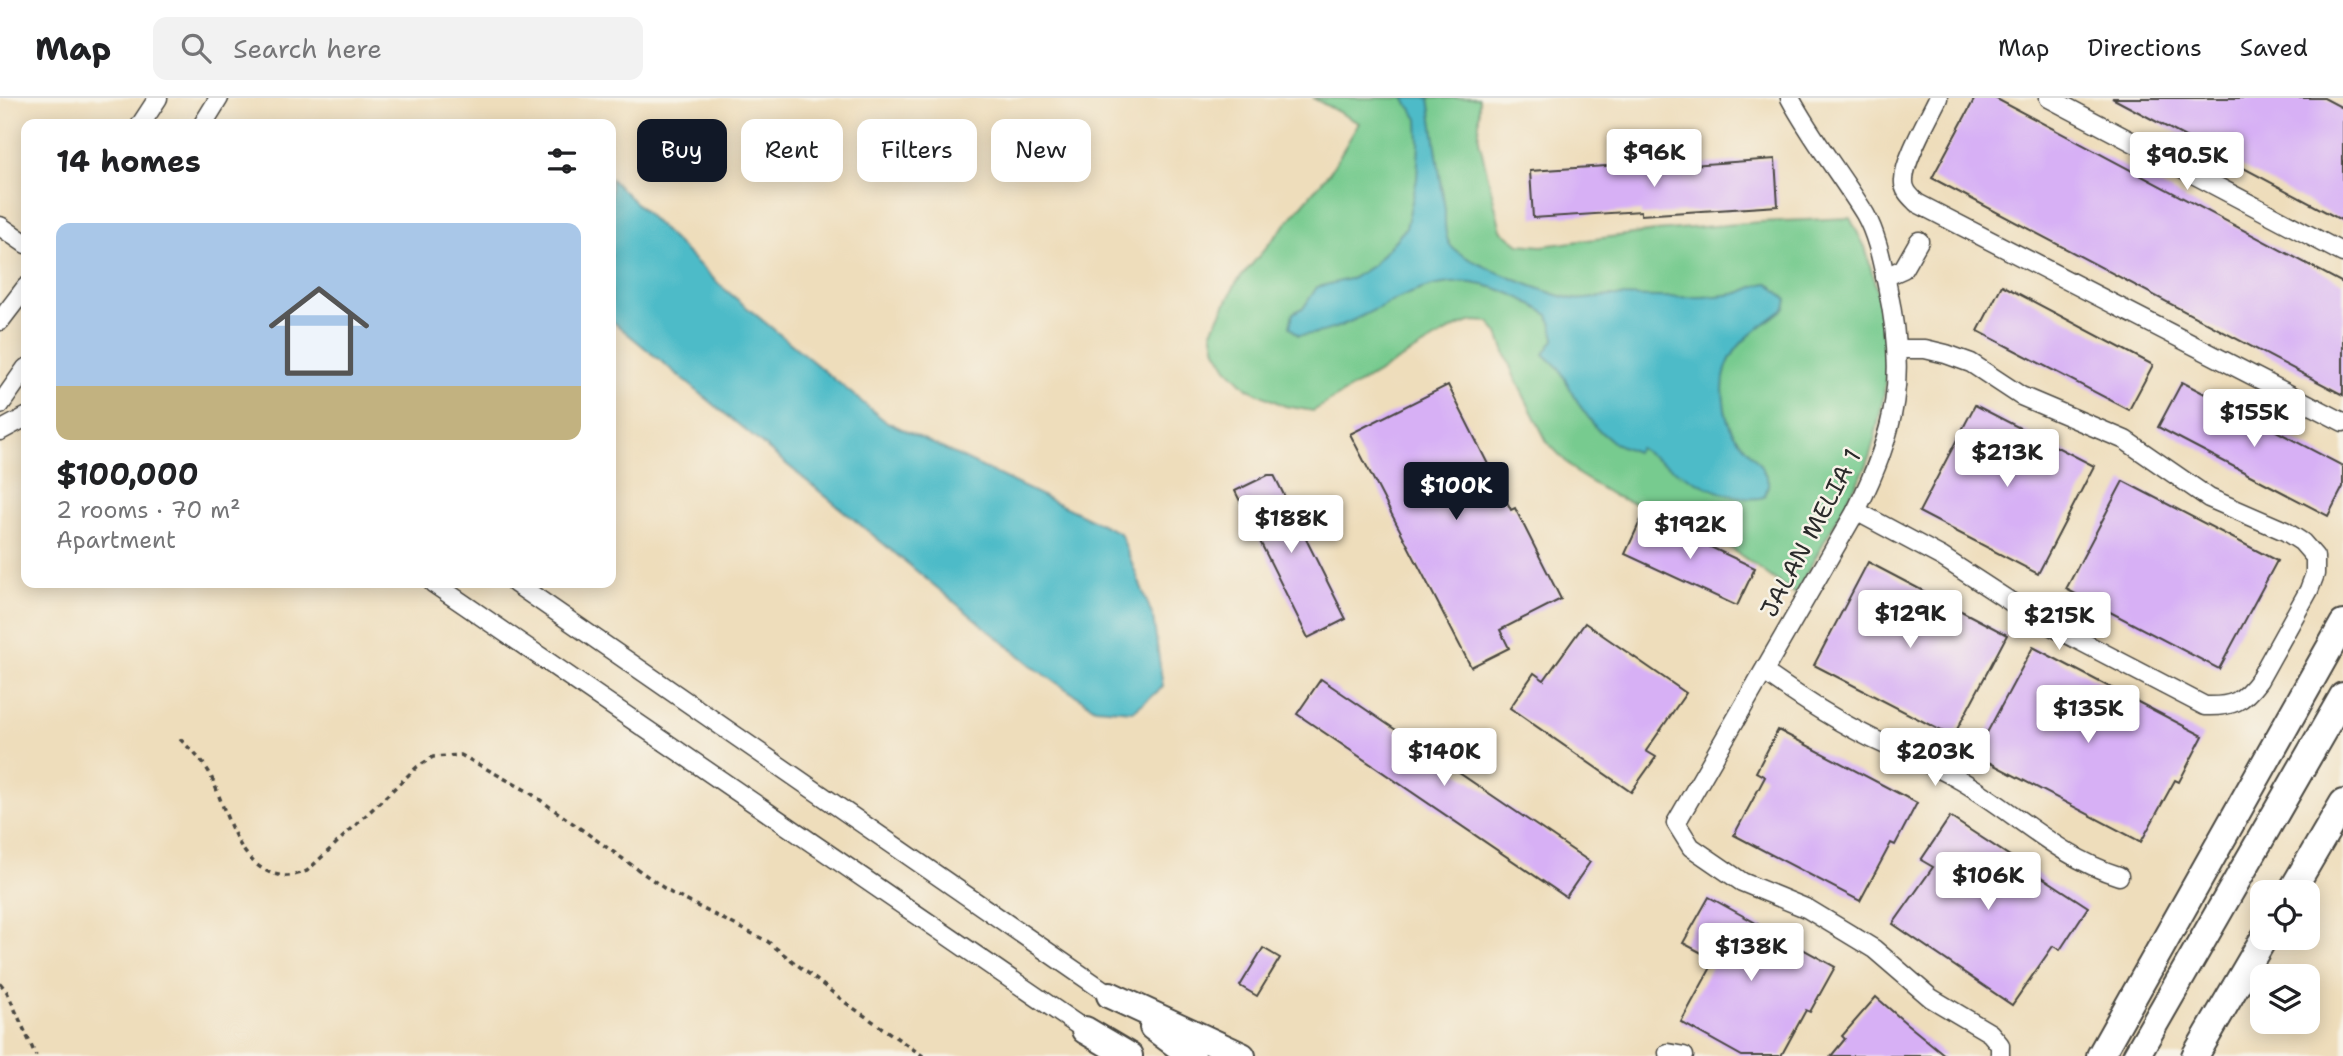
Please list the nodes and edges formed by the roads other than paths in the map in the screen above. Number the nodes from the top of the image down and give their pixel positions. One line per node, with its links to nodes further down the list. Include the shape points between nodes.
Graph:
1 (158, 98): 6 (street)
2 (219, 98): 7 (street)
3 (1790, 98): 12 (street, JALAN MELIA 1, via 1866,216)
4 (1938, 98): 19 (street, via 1903,181 1907,194 1917,202)
5 (2049, 98): 11 (street)
6 (144, 119)
7 (206, 119)
8 (0, 226): 9 (street)
9 (21, 241)
10 (1919, 241): 12 (street, via 1903,269)
11 (2343, 253)
12 (1885, 276): 15 (street, JALAN MELIA 1)
13 (17, 297): 14 (street)
14 (0, 321)
15 (1897, 349): 21 (street, JALAN MELIA 1, via 1894,413 1876,470); 21 (street, via 1925,349 1971,363 2021,396 2125,440 2208,498 2302,542 2315,557 2315,573 2250,692 2223,707 2205,706 2034,617 1942,557)
16 (21, 375): 17 (street)
17 (0, 405)
18 (21, 420): 20 (street)
19 (2343, 422)
20 (0, 431)
21 (1856, 511): 25 (street, JALAN MELIA 1)
22 (440, 588): 32 (street)
23 (522, 588): 31 (street)
24 (2343, 624): 38 (highway)
25 (1764, 672): 28 (street, via 1813,707 1959,779 2080,861); 37 (street, JALAN MELIA 1, via 1676,823 1690,847 1742,882 1808,909 1874,949 1931,998 1990,1032 2000,1045)
26 (2343, 696): 39 (highway)
27 (2343, 803): 29 (highway)
28 (2119, 876)
29 (2298, 880)
30 (2257, 950): 40 (highway)
31 (1110, 995): 35 (highway); 36 (highway)
32 (1085, 1030): 33 (highway); 34 (highway)
33 (1114, 1056)
34 (1129, 1056)
35 (1192, 1056)
36 (1242, 1056)
37 (2000, 1056)
38 (2099, 1056)
39 (2136, 1056)
40 (2195, 1056)

